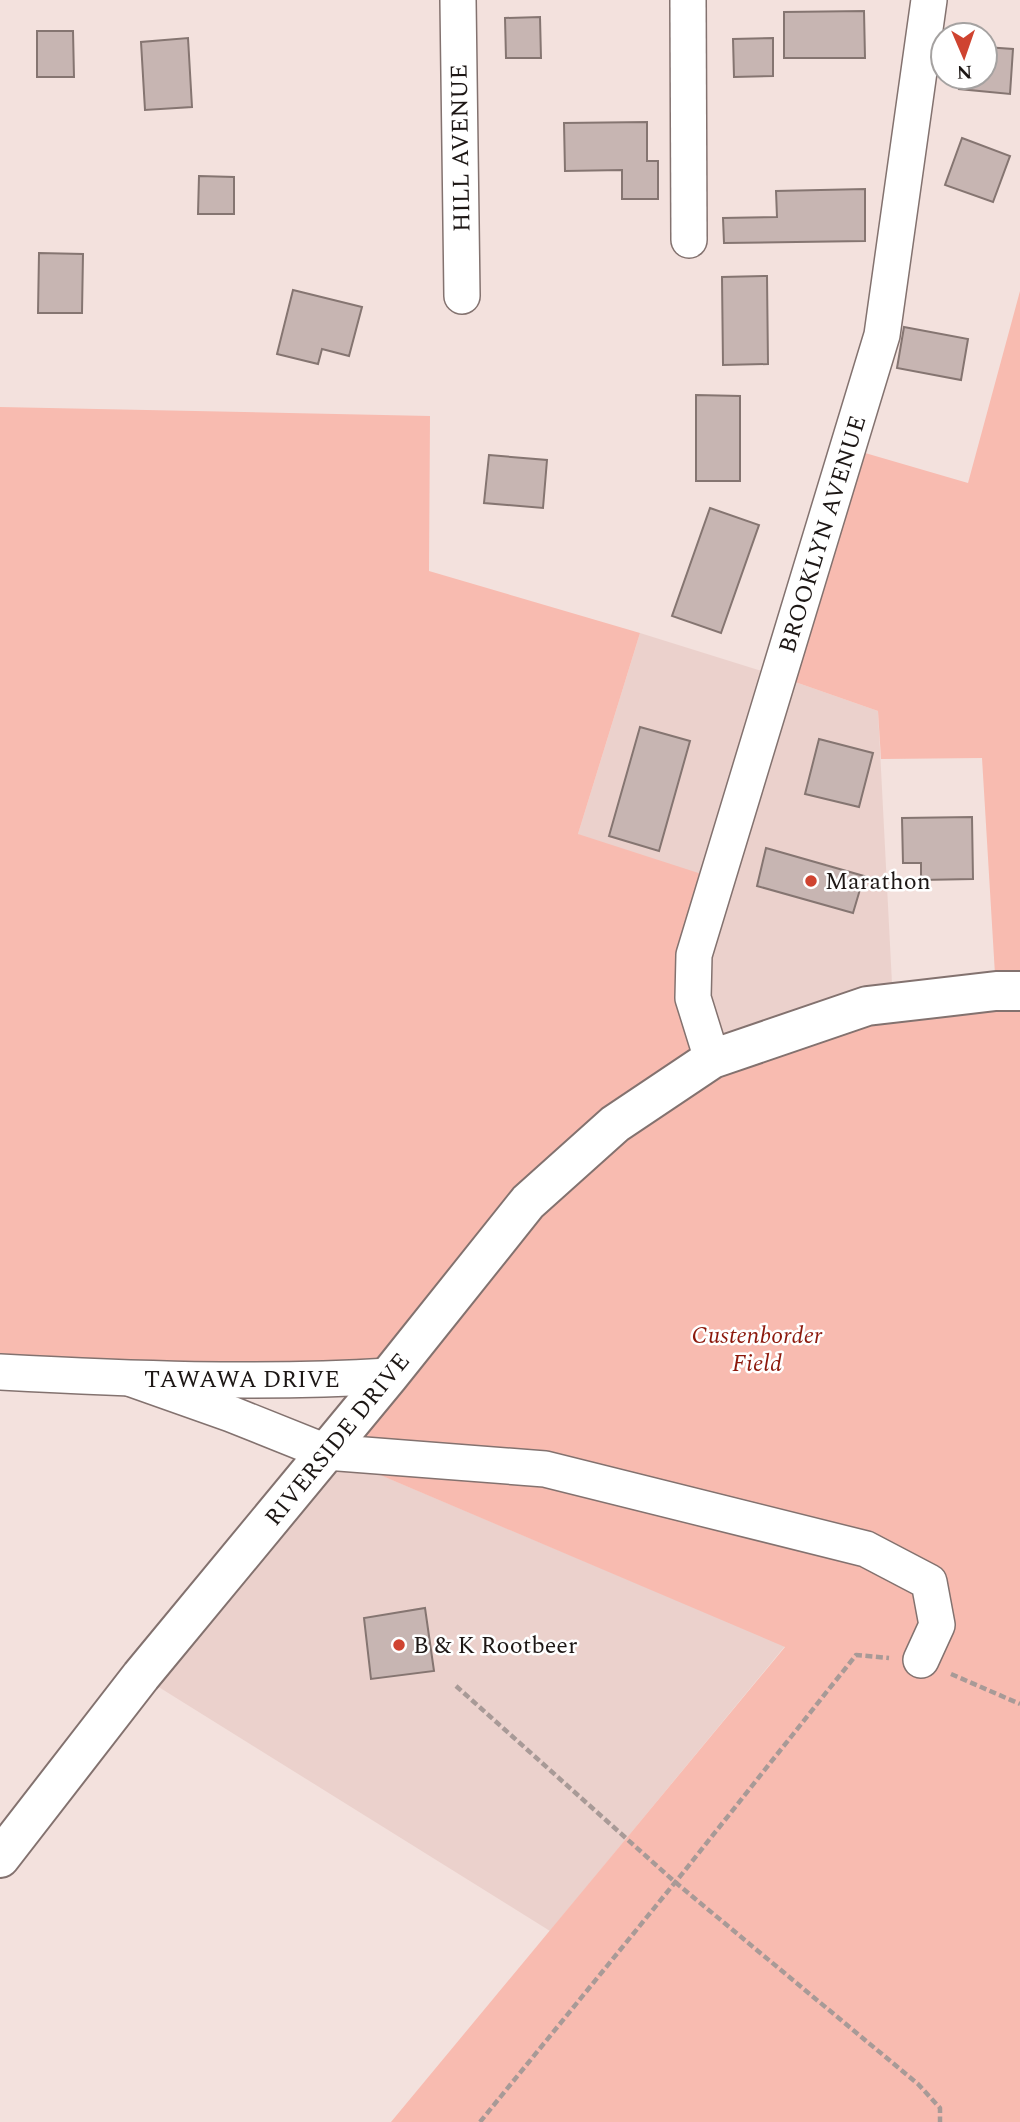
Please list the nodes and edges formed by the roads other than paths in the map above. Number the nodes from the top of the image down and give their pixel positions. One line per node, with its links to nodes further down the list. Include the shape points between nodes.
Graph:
1 (458, 0): 5 (street, HILL AVENUE)
2 (688, 0): 4 (street)
3 (929, 0): 7 (street, BROOKLYN AVENUE, via 882,335 694,955 693,998)
4 (689, 240)
5 (462, 296)
6 (1008, 991): 7 (main road, RIVERSIDE DRIVE, via 867,1006)
7 (712, 1059): 9 (main road, RIVERSIDE DRIVE, via 615,1124 528,1202)
8 (0, 1372): 10 (street)
9 (389, 1376): 10 (street, TAWAWA DRIVE); 11 (main road, RIVERSIDE DRIVE)
10 (132, 1379): 11 (street, TAWAWA DRIVE)
11 (326, 1452): 12 (street, TAWAWA DRIVE, via 545,1469 866,1549 929,1582 937,1625); 13 (main road, RIVERSIDE DRIVE, via 141,1676)
12 (921, 1660)
13 (0, 1858)

